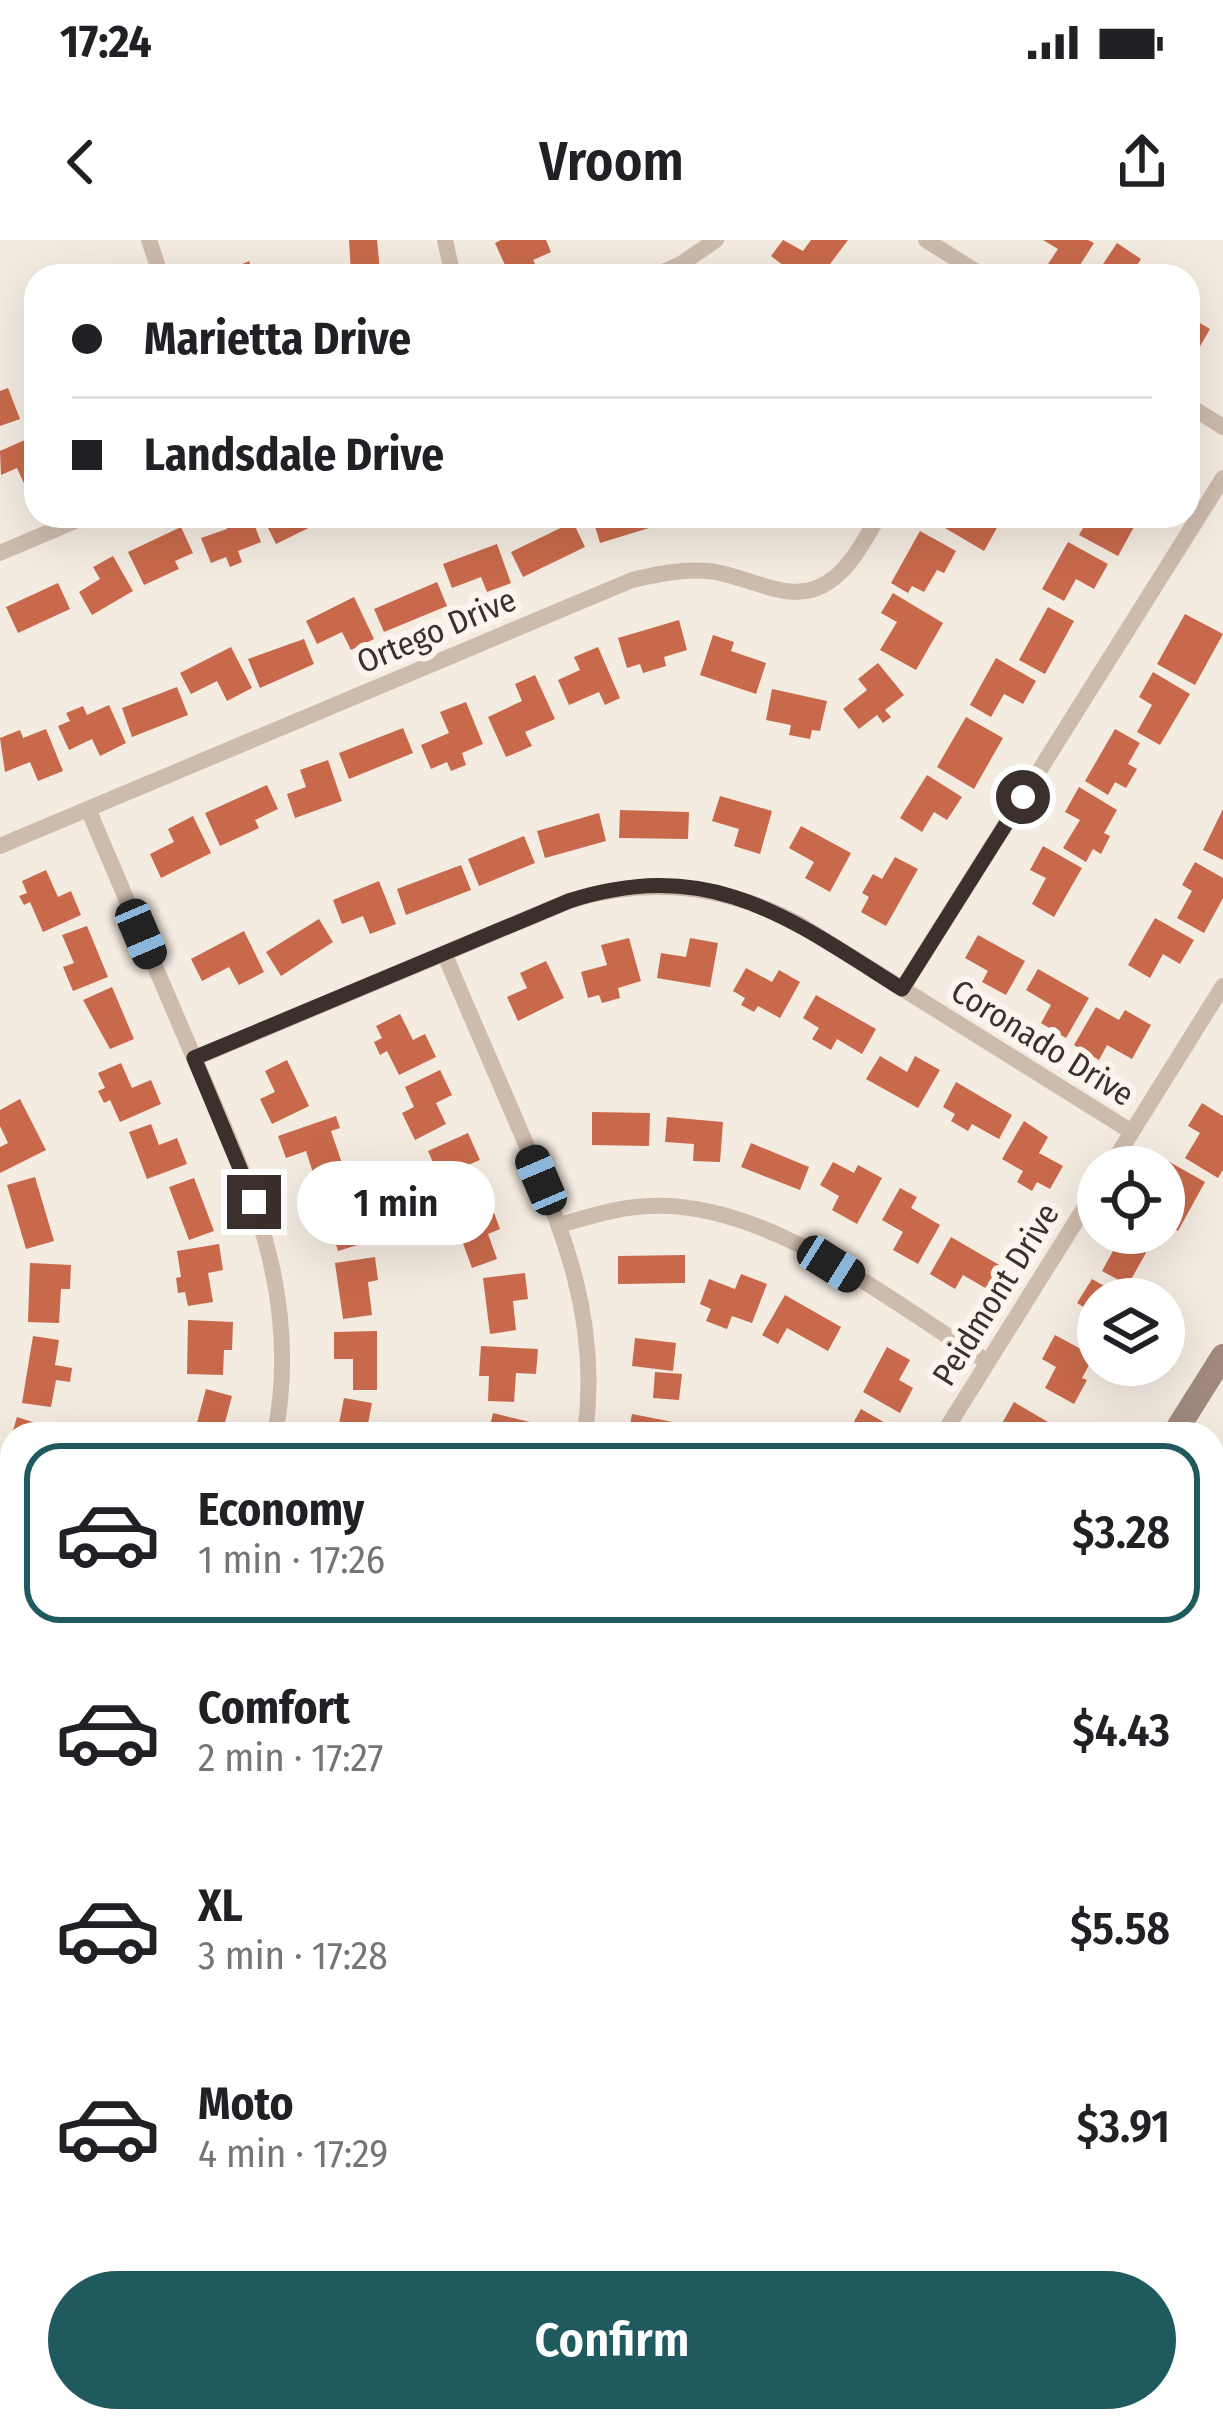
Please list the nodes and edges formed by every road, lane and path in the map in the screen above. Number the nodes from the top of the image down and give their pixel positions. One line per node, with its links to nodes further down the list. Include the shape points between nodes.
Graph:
1 (716, 240): 3 (street)
2 (926, 240): 4 (street)
3 (681, 264)
4 (964, 264)
5 (1223, 478): 6 (street)
6 (1200, 515)
7 (59, 528): 10 (street)
8 (871, 528): 11 (street, Ortego Drive, via 838,575 809,591 772,590 709,571 632,580)
9 (1192, 528): 15 (street)
10 (0, 553)
11 (88, 809): 12 (street, Ortego Drive); 16 (street)
12 (0, 846)
13 (444, 953): 15 (street, Coronado Drive, via 587,896 680,886 774,911); 16 (street, Coronado Drive); 20 (street)
14 (1223, 986): 17 (street)
15 (902, 989): 17 (street, Coronado Drive)
16 (194, 1058): 23 (street, via 270,1246 284,1371)
17 (1132, 1132): 18 (street)
18 (1123, 1146)
19 (1077, 1220): 22 (street, Peidmont Drive)
20 (559, 1225): 22 (street, via 649,1206 740,1218 792,1240); 24 (street, via 587,1330)
21 (1223, 1356): 26 (main road)
22 (988, 1362): 25 (street, Peidmont Drive)
23 (277, 1422)
24 (586, 1422)
25 (950, 1422)
26 (1182, 1422)

